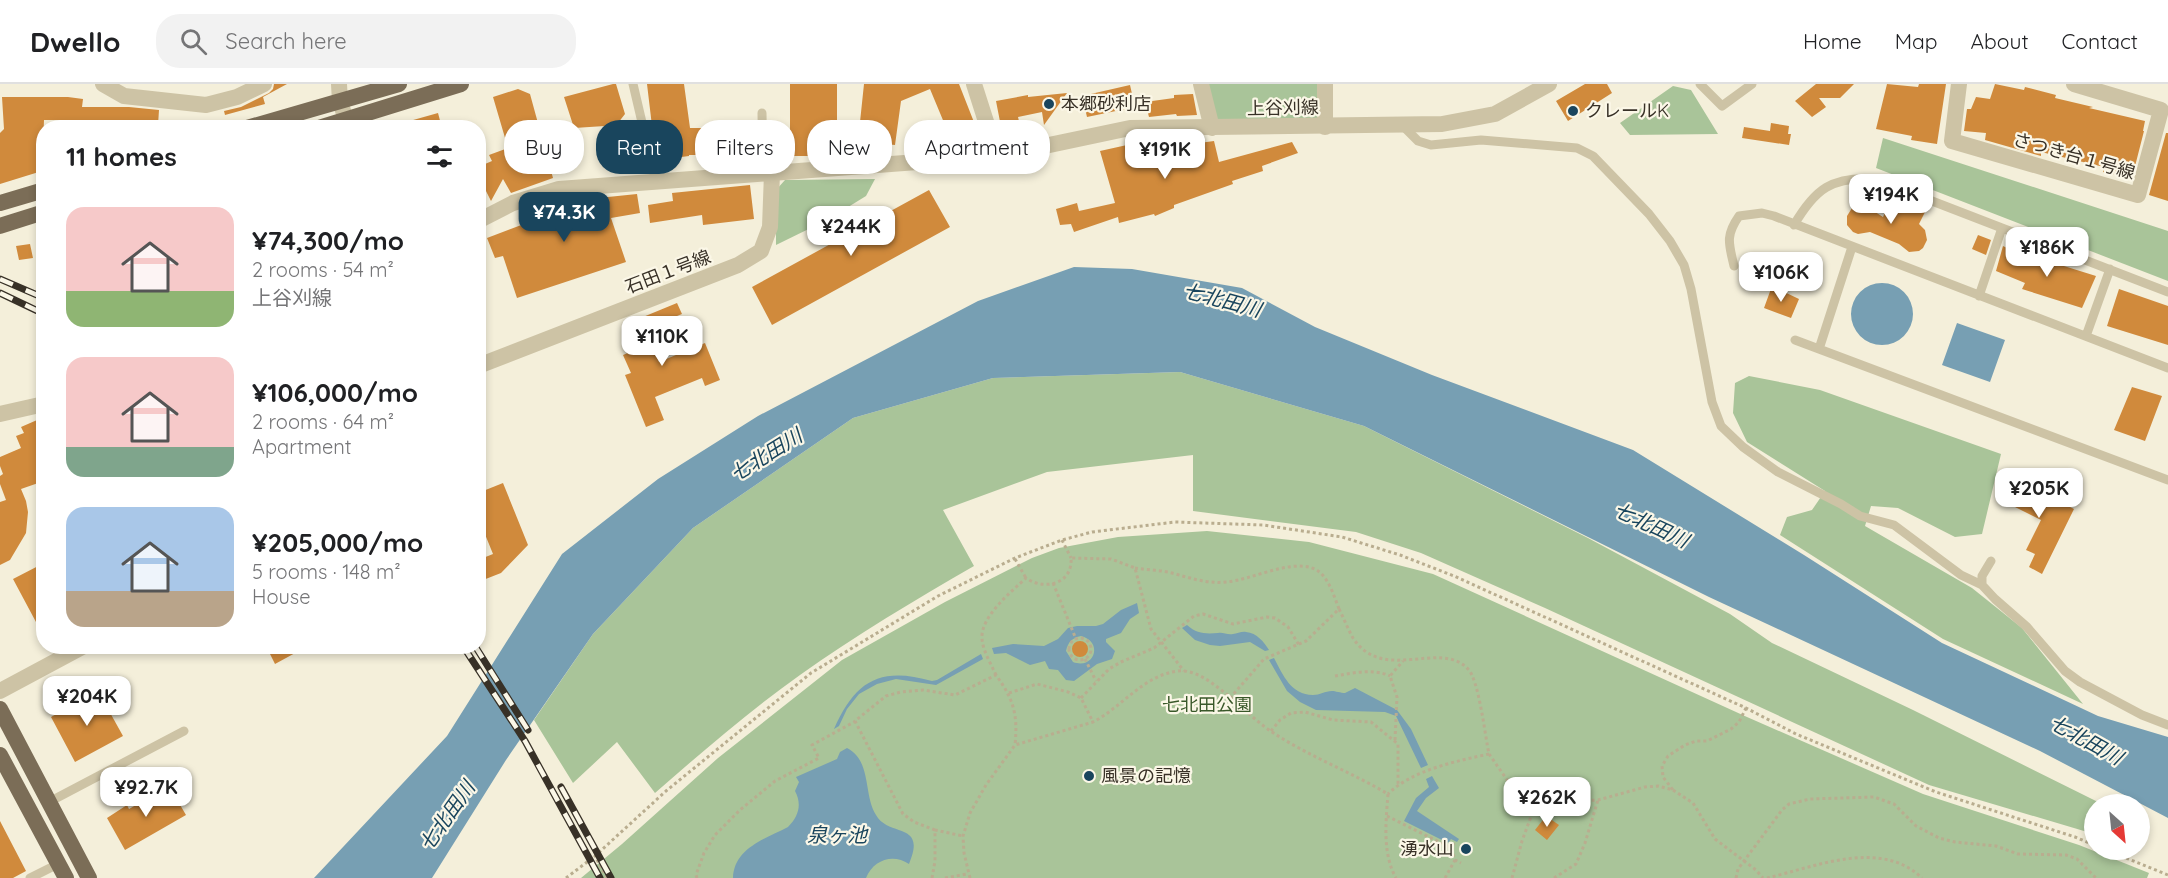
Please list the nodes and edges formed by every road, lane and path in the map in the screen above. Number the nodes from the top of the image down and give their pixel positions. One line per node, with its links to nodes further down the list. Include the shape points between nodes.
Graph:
1 (103, 84): 14 (street, via 124,96 206,105)
2 (339, 84): 15 (street)
3 (399, 84): 15 (main road)
4 (461, 84): 19 (main road)
5 (633, 84): 30 (lane)
6 (974, 84): 21 (street)
7 (1202, 84): 24 (street)
8 (1325, 84): 23 (street)
9 (1549, 84): 22 (street, 上谷刈線, via 1495,114 1453,123)
10 (1700, 84): 11 (lane, via 1722,106)
11 (1752, 84)
12 (1959, 84): 13 (street, さつき台１号線, via 1952,141 2138,195 2161,111)
13 (2074, 84)
14 (262, 85)
15 (340, 102): 17 (main road); 18 (street)
16 (762, 113): 20 (lane)
17 (276, 120)
18 (346, 120)
19 (358, 120)
20 (763, 120)
21 (986, 120)
22 (1402, 125): 23 (street, 上谷刈線); 58 (lane, via 1418,141 1431,145 1481,140 1576,148 1593,156 1649,214 1684,264 1712,402 1721,426 1778,472 1860,516 1894,525 1961,575)
23 (1325, 127): 24 (street, 上谷刈線)
24 (1212, 128): 25 (street, 上谷刈線, via 1130,128)
25 (1050, 145)
26 (904, 163): 27 (street, 上谷刈線)
27 (795, 171)
28 (756, 174): 30 (street, 上谷刈線)
29 (768, 174): 46 (street, 石田１号線, via 770,227 761,251 738,265)
30 (656, 182): 34 (street, 上谷刈線, via 559,189 513,203)
31 (36, 192): 32 (main road)
32 (0, 203)
33 (36, 215): 36 (main road)
34 (486, 217)
35 (1794, 225): 37 (lane, via 1821,189 1856,178 1875,179); 38 (lane); 39 (lane, via 1762,213 1739,216 1728,241)
36 (0, 226)
37 (2002, 228): 40 (lane); 42 (lane)
38 (1852, 247): 42 (lane); 45 (lane)
39 (1734, 266)
40 (2110, 269): 41 (lane); 43 (lane)
41 (2168, 292)
42 (1979, 296): 43 (lane)
43 (2086, 336): 47 (lane)
44 (1795, 340): 45 (lane)
45 (1819, 349): 50 (lane)
46 (486, 363)
47 (2168, 368)
48 (36, 406): 49 (street)
49 (0, 414)
50 (2168, 480)
51 (1062, 540): 52 (path); 53 (path); 75 (path, via 1092,532 1175,522 1263,525 1342,537 1454,576)
52 (1015, 558): 56 (path); 98 (path, via 938,596 811,673 666,791)
53 (1071, 558): 55 (path, via 1111,559); 57 (path, via 1071,571)
54 (1991, 561): 58 (lane, via 1982,576)
55 (1135, 568): 59 (path, via 1225,582 1286,568 1311,567 1327,581); 61 (path, via 1148,621)
56 (1026, 578): 57 (path, via 1035,585); 67 (path, via 986,620 982,632 984,648)
57 (1053, 583): 60 (path)
58 (1982, 585): 79 (lane, via 2027,627 2065,671 2142,715)
59 (1340, 609): 62 (path); 65 (path, via 1354,639 1366,651 1381,659)
60 (1076, 639): 64 (path, via 1086,641 1090,647); 64 (path, via 1069,647 1070,654 1074,659)
61 (1161, 643): 62 (path, via 1188,620 1203,614 1233,624 1275,618 1288,627); 66 (path); 70 (path, via 1121,662)
62 (1299, 645): 74 (path, via 1264,659)
63 (69, 654): 71 (street)
64 (1085, 659): 70 (path)
65 (1403, 661): 69 (path); 84 (path, via 1446,658 1468,669 1476,685)
66 (1184, 670): 74 (path, via 1194,672); 78 (path, via 1160,676)
67 (996, 675): 72 (path); 77 (path, via 955,695 924,690 886,696)
68 (1335, 676): 69 (path, via 1382,672)
69 (1390, 676): 82 (path, via 1397,697)
70 (1096, 681): 73 (path)
71 (0, 691)
72 (1009, 693): 73 (path, via 1037,684); 83 (path, via 1016,714)
73 (1081, 698): 78 (path)
74 (1231, 698): 81 (path)
75 (1746, 708): 87 (path, via 1731,729 1707,741 1685,745 1668,756 1662,766 1663,777); 95 (path, via 1796,734 1936,792)
76 (0, 709): 90 (main road)
77 (855, 721): 93 (path, via 903,814); 110 (path, via 812,745 819,758 775,781 714,835)
78 (1093, 722): 83 (path)
79 (2168, 725)
80 (184, 731): 90 (lane)
81 (1271, 732): 82 (path, via 1280,720 1292,713 1305,712 1333,720 1371,722); 88 (path)
82 (1395, 742): 86 (path)
83 (1015, 745): 94 (path, via 970,813)
84 (1489, 754): 86 (path, via 1448,764); 91 (path, via 1517,794)
85 (0, 755): 103 (main road)
86 (1398, 784): 88 (path)
87 (1673, 790): 89 (path, via 1645,787); 101 (path, via 1693,803 1715,838)
88 (1388, 794): 92 (path)
89 (1598, 800): 91 (path); 116 (path, via 1581,856 1576,864)
90 (49, 802): 107 (main road)
91 (1536, 803): 115 (path)
92 (1387, 816): 97 (path); 113 (path, via 1386,846)
93 (936, 830): 94 (path); 111 (path)
94 (963, 836): 105 (path)
95 (2084, 841)
96 (1454, 843): 97 (path)
97 (1451, 848): 99 (path)
98 (595, 856): 108 (path); 109 (path)
99 (1455, 860): 102 (path); 114 (path)
100 (2131, 860): 104 (path)
101 (1744, 861): 117 (path); 118 (path); 120 (path, via 1789,804 1810,799 1874,797 1894,804 1916,826 1933,836 1996,846 2018,854 2066,855 2077,859)
102 (1461, 863)
103 (62, 871): 106 (lane)
104 (2168, 875)
105 (969, 876): 112 (path)
106 (30, 878)
107 (88, 878)
108 (566, 878)
109 (607, 878)
110 (697, 878)
111 (932, 878)
112 (945, 878)
113 (1396, 878)
114 (1445, 878)
115 (1512, 878)
116 (1554, 878)
117 (1736, 878)
118 (1765, 878): 119 (path, via 1851,858 1875,857 1907,867)
119 (1922, 878)
120 (2096, 878)

